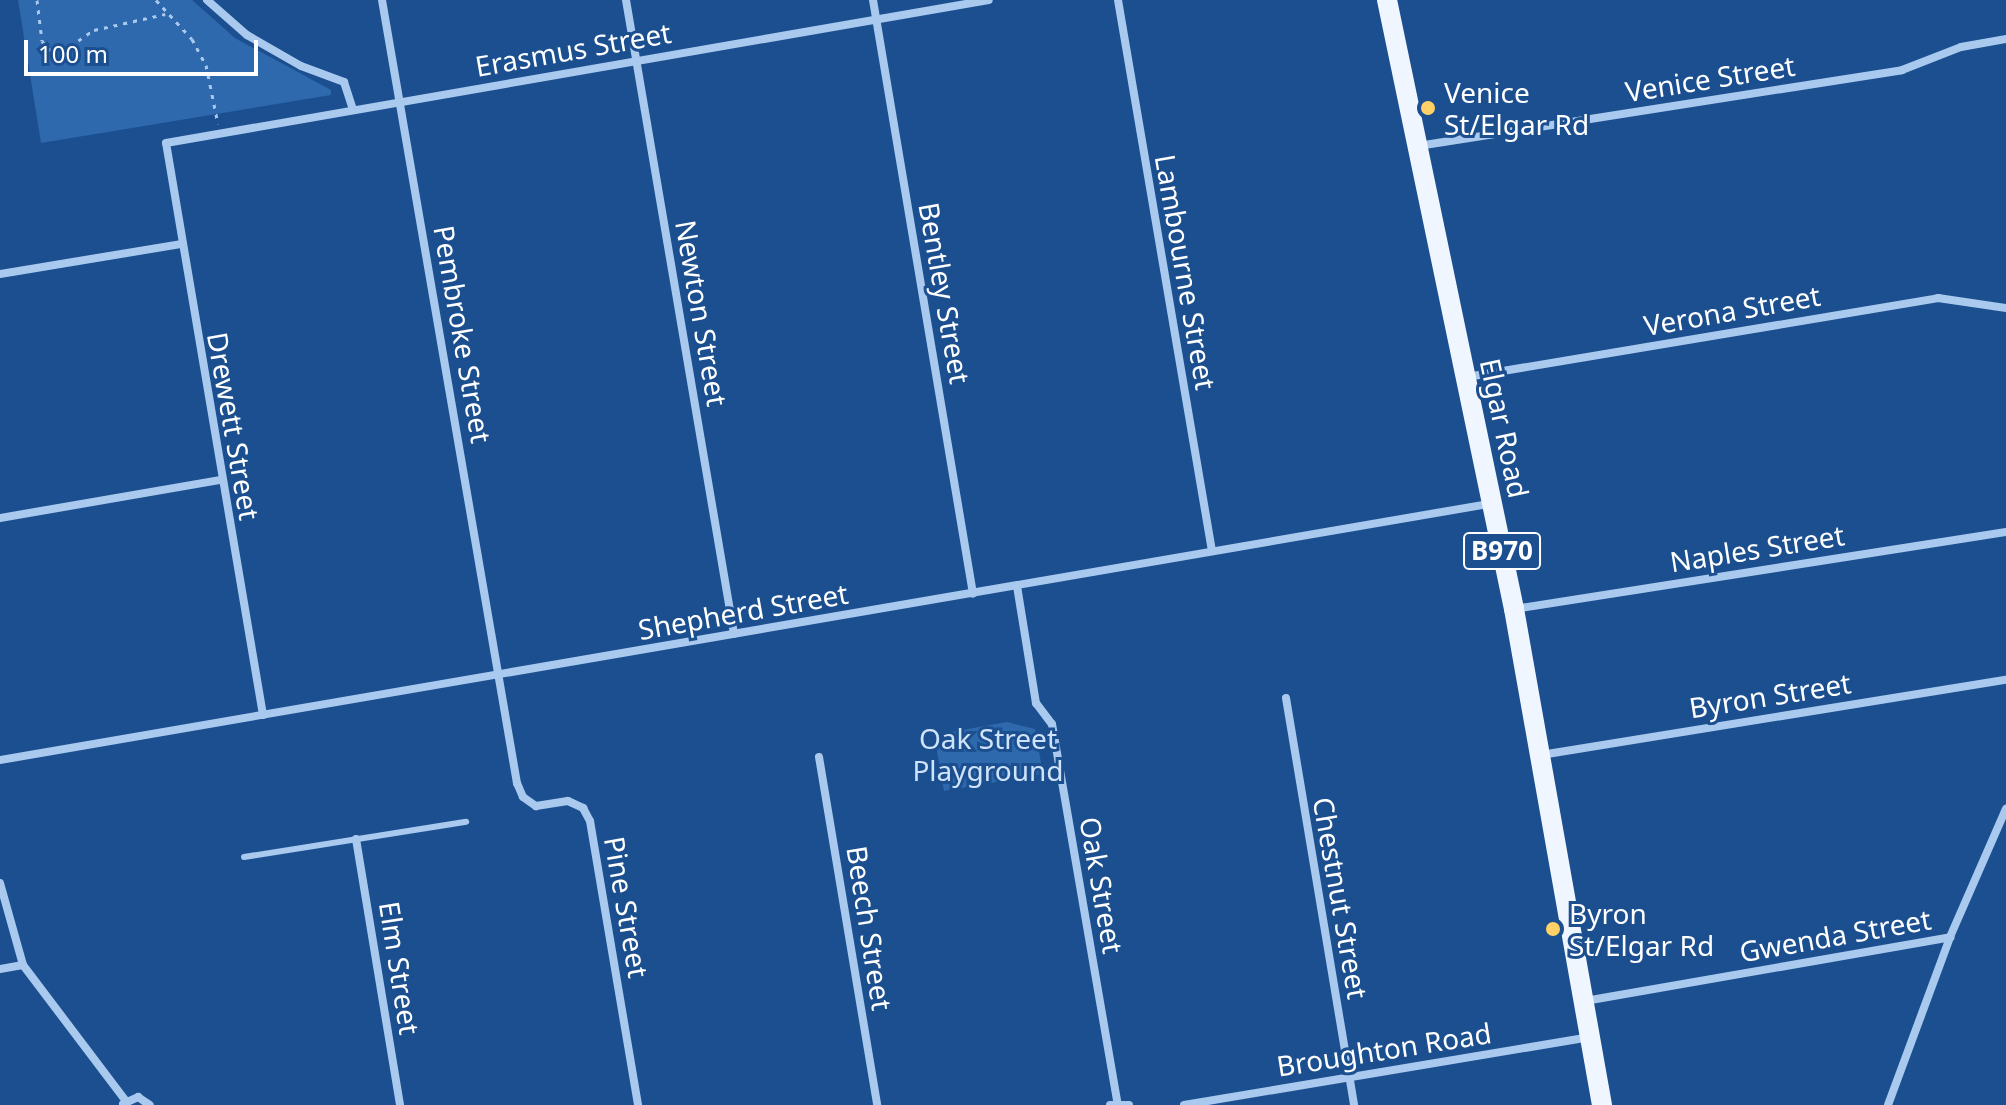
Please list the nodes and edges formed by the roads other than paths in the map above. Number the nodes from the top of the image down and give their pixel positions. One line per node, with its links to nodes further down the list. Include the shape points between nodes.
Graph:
1 (207, 0): 12 (street, via 247,35 301,66 344,82)
2 (382, 0): 11 (street, Pembroke Street)
3 (626, 0): 10 (street, Newton Street)
4 (873, 0): 8 (street, Bentley Street)
5 (989, 0): 8 (street, Erasmus Street)
6 (1118, 0): 23 (street, Lambourne Street)
7 (1387, 0): 14 (main road, Elgar Road / B970)
8 (876, 19): 10 (street, Erasmus Street); 25 (street, Bentley Street)
9 (2006, 39): 14 (street, Venice Street, via 1961,47 1902,70)
10 (636, 59): 11 (street, Erasmus Street); 27 (street, Newton Street)
11 (400, 102): 12 (street, Erasmus Street); 28 (street, Pembroke Street)
12 (353, 110): 13 (street, Erasmus Street)
13 (166, 143): 15 (street, Drewett Street)
14 (1417, 146): 18 (main road, Elgar Road / B970)
15 (181, 244): 16 (street); 19 (street, Drewett Street)
16 (0, 274)
17 (2006, 308): 18 (street, Verona Street, via 1938,298)
18 (1466, 377): 20 (main road, Elgar Road / B970)
19 (221, 480): 21 (street); 31 (street, Drewett Street)
20 (1492, 504): 23 (street, Shepherd Street); 26 (main road, Elgar Road / B970)
21 (0, 518)
22 (2006, 532): 26 (street, Naples Street)
23 (1212, 551): 24 (street, Shepherd Street)
24 (1017, 586): 25 (street, Shepherd Street); 47 (street, Oak Street, via 1036,703 1052,724)
25 (973, 594): 27 (street, Shepherd Street)
26 (1514, 609): 32 (main road, Elgar Road / B970)
27 (734, 634): 28 (street, Shepherd Street)
28 (500, 675): 31 (street, Shepherd Street); 50 (street, Pine Street, via 523,797 536,806 568,801 583,808 590,821)
29 (2006, 680): 32 (street, Byron Street)
30 (1286, 698): 45 (street, Chestnut Street)
31 (263, 715): 34 (street, Shepherd Street)
32 (1541, 755): 43 (main road, Elgar Road / B970)
33 (819, 757): 51 (street, Beech Street)
34 (0, 760)
35 (2006, 809): 40 (street)
36 (466, 822): 37 (lane)
37 (356, 839): 38 (lane); 49 (street, Elm Street)
38 (244, 857)
39 (0, 883): 41 (street)
40 (1950, 937): 43 (street, Gwenda Street); 56 (street)
41 (23, 965): 42 (street); 46 (street)
42 (0, 969)
43 (1585, 1001): 44 (main road, Elgar Road / B970)
44 (1591, 1037): 45 (street, Broughton Road); 55 (main road, Elgar Road / B970)
45 (1349, 1077): 53 (street, Broughton Road); 54 (street, Chestnut Street)
46 (124, 1103): 48 (street, via 138,1097)
47 (1113, 1103): 52 (street)
48 (150, 1105)
49 (400, 1105)
50 (638, 1105)
51 (877, 1105)
52 (1129, 1105)
53 (1184, 1105)
54 (1354, 1105)
55 (1602, 1105)
56 (1888, 1105)

